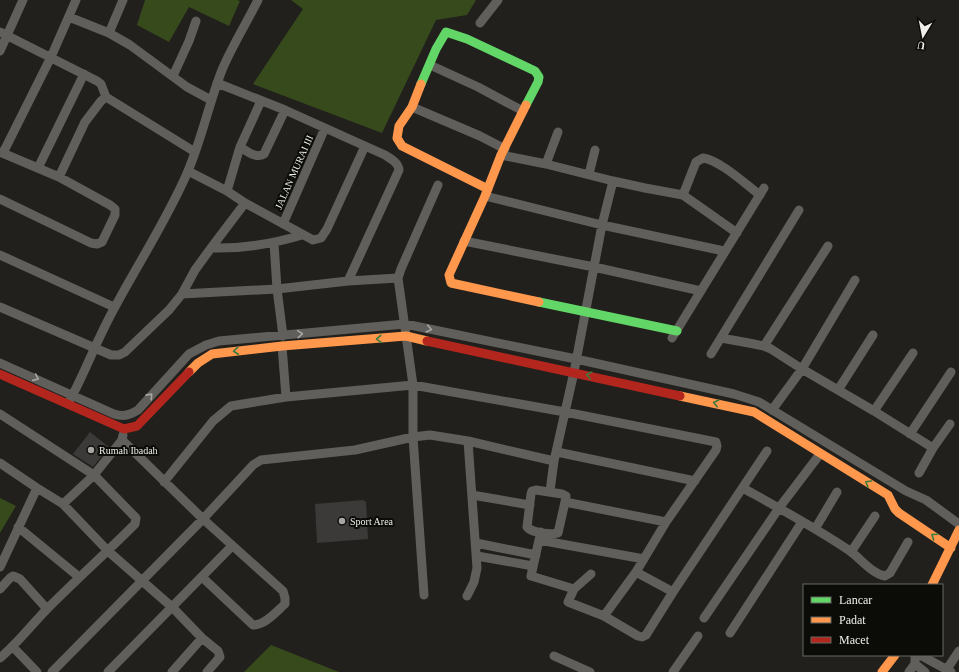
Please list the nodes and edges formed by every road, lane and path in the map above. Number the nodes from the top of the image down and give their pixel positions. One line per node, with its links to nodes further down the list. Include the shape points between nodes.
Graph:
1 (23, 0): 9 (street)
2 (76, 0): 6 (street)
3 (123, 0): 10 (street)
4 (258, 0): 16 (street, via 234,43)
5 (498, 0): 8 (street)
6 (69, 16): 10 (street); 12 (street)
7 (196, 21): 15 (street)
8 (480, 23)
9 (4, 33): 11 (street); 12 (street)
10 (109, 33): 15 (street)
11 (0, 51)
12 (51, 57): 14 (street); 28 (street)
13 (430, 65): 20 (street); 22 (street); 22 (street, via 443,35 449,32 535,71 539,77 538,82)
14 (84, 74): 17 (street, via 101,84); 32 (street)
15 (174, 76): 18 (street)
16 (217, 83): 18 (street); 19 (street)
17 (106, 97): 29 (street); 35 (street, via 85,122)
18 (211, 100): 29 (street)
19 (261, 101): 21 (street); 26 (street)
20 (412, 107): 30 (street, via 480,136); 39 (street, via 397,133 396,138 402,146)
21 (285, 110): 23 (street); 26 (street, via 264,154 256,156)
22 (523, 111): 30 (street)
23 (325, 128): 25 (street); 44 (street, JALAN MURAI III)
24 (558, 132): 31 (street)
25 (365, 146): 47 (street, via 321,238 313,240); 57 (street, via 392,159 399,170)
26 (240, 147): 38 (street)
27 (595, 150): 34 (street)
28 (2, 152): 32 (street)
29 (195, 152): 33 (street)
30 (503, 152): 31 (street); 39 (street)
31 (546, 164): 34 (street)
32 (38, 168): 35 (street)
33 (188, 171): 38 (street); 62 (street, via 152,242)
34 (589, 174): 36 (street)
35 (59, 177): 41 (street, via 115,209 115,215 102,242 91,243)
36 (613, 181): 40 (street); 45 (street)
37 (438, 185): 55 (street)
38 (227, 191): 42 (street)
39 (487, 192): 45 (street); 48 (street)
40 (683, 195): 46 (street); 46 (street, via 696,162 702,158 720,164 762,191)
41 (0, 200)
42 (245, 203): 44 (street); 51 (street)
43 (799, 210): 69 (street)
44 (283, 224): 47 (street)
45 (602, 225): 52 (street); 54 (street)
46 (737, 233): 52 (street)
47 (302, 235): 49 (street)
48 (464, 241): 54 (street); 63 (street, via 449,275 451,283)
49 (274, 243): 51 (street, via 228,249); 58 (street)
50 (828, 246): 71 (street)
51 (211, 248): 60 (street)
52 (724, 251): 59 (street)
53 (0, 255): 62 (street)
54 (594, 267): 59 (street); 63 (street)
55 (398, 278): 57 (street); 64 (street)
56 (855, 280): 78 (street)
57 (348, 281): 58 (street)
58 (277, 289): 60 (street); 66 (street)
59 (701, 291): 63 (street, via 674,334)
60 (182, 294): 72 (street, via 125,352 111,355)
61 (0, 307): 72 (street)
62 (114, 307): 72 (street)
63 (585, 311): 76 (street)
64 (406, 324): 66 (street, one-way to 64); 67 (street); 76 (street, one-way to 76)
65 (873, 335): 83 (street)
66 (283, 336): 68 (street)
67 (406, 336): 70 (street, one-way to 70); 79 (street); 82 (street)
68 (260, 338): 73 (street); 84 (street, one-way to 68, via 114,414 131,414 138,410 189,354 197,349 219,341)
69 (721, 338): 71 (street); 75 (street)
70 (282, 346): 73 (street); 85 (street)
71 (764, 346): 78 (street)
72 (94, 347): 84 (street)
73 (262, 349): 94 (street, one-way to 94, via 212,354 137,426)
74 (913, 353): 89 (street)
75 (711, 354)
76 (576, 359): 79 (street); 86 (street, via 734,394)
77 (0, 363): 84 (street, one-way to 84)
78 (802, 369): 83 (street); 88 (street)
79 (574, 372): 90 (street); 91 (street, one-way to 79)
80 (951, 372): 95 (street)
81 (0, 374): 87 (street)
82 (413, 385): 85 (street); 90 (street); 96 (street)
83 (838, 390): 89 (street)
84 (73, 395): 87 (street)
85 (286, 397): 107 (street, via 231,406 213,421)
86 (759, 402): 88 (street); 91 (street)
87 (67, 405): 94 (street)
88 (772, 410): 121 (street, via 906,491 926,500)
89 (874, 411): 95 (street)
90 (565, 412): 102 (street); 106 (street, via 716,442 716,450)
91 (754, 412): 101 (street)
92 (0, 414): 105 (street)
93 (950, 424): 99 (street)
94 (124, 430): 97 (street)
95 (910, 434): 99 (street)
96 (413, 437): 98 (street, via 430,435); 118 (street, via 355,450 261,460 252,465); 146 (street)
97 (122, 440): 105 (street); 107 (street)
98 (468, 441): 102 (street); 112 (street)
99 (933, 448): 104 (street)
100 (767, 451): 109 (street)
101 (820, 454): 116 (street); 129 (street, one-way to 101, via 899,513 888,495)
102 (556, 457): 106 (street); 110 (street)
103 (0, 463): 108 (street)
104 (919, 473)
105 (94, 475): 114 (street); 130 (street, via 136,519 135,524)
106 (695, 481): 119 (street)
107 (164, 482): 118 (street)
108 (37, 488): 114 (street); 122 (street)
109 (743, 488): 116 (street); 145 (street)
110 (550, 491): 113 (street, via 564,494); 115 (street, via 532,491)
111 (837, 492): 123 (street)
112 (472, 495): 115 (street); 127 (street)
113 (566, 502): 119 (street); 125 (street, via 558,533)
114 (63, 504): 130 (street)
115 (530, 506): 125 (street, via 527,527)
116 (779, 508): 120 (street); 151 (street)
117 (875, 516): 131 (street)
118 (203, 519): 128 (street); 141 (street)
119 (666, 522): 134 (street)
120 (802, 522): 123 (street); 152 (street)
121 (959, 524)
122 (18, 527): 136 (street); 139 (street)
123 (815, 529): 131 (street)
124 (959, 530): 129 (street)
125 (540, 536): 132 (street); 134 (street)
126 (908, 542): 131 (street, via 890,573 885,576 878,574)
127 (476, 543): 132 (street); 133 (street)
128 (232, 546): 140 (street); 140 (street, via 283,591 285,604 258,625 253,625)
129 (951, 548): 142 (street)
130 (108, 551): 139 (street); 141 (street)
131 (851, 552)
132 (536, 555): 135 (street)
133 (477, 556): 135 (street); 147 (street, via 474,582)
134 (644, 559): 137 (street)
135 (533, 566): 144 (street, via 534,578)
136 (0, 567)
137 (636, 572): 145 (street); 150 (street)
138 (591, 574): 144 (street)
139 (79, 577): 149 (street)
140 (202, 577): 148 (street)
141 (143, 581): 148 (street); 165 (street)
142 (933, 584)
143 (0, 589): 149 (street, via 13,576 20,579)
144 (574, 589): 150 (street, via 569,603)
145 (673, 592): 150 (street, via 646,635 642,637)
146 (424, 595)
147 (467, 596)
148 (173, 608): 154 (street); 161 (street)
149 (47, 609): 155 (street)
150 (604, 616)
151 (704, 618)
152 (730, 633)
153 (698, 636): 168 (street)
154 (202, 638): 162 (street); 166 (street, via 218,651 220,657)
155 (13, 647): 159 (street); 164 (street)
156 (959, 651): 163 (street)
157 (554, 656): 167 (street)
158 (894, 656): 169 (street)
159 (0, 658)
160 (914, 658): 163 (street, via 922,656); 170 (street); 171 (street)
161 (111, 671)
162 (176, 671)
163 (949, 671)
164 (38, 672)
165 (52, 672)
166 (207, 672)
167 (590, 672)
168 (672, 672)
169 (882, 672)
170 (909, 672)
171 (924, 672)

